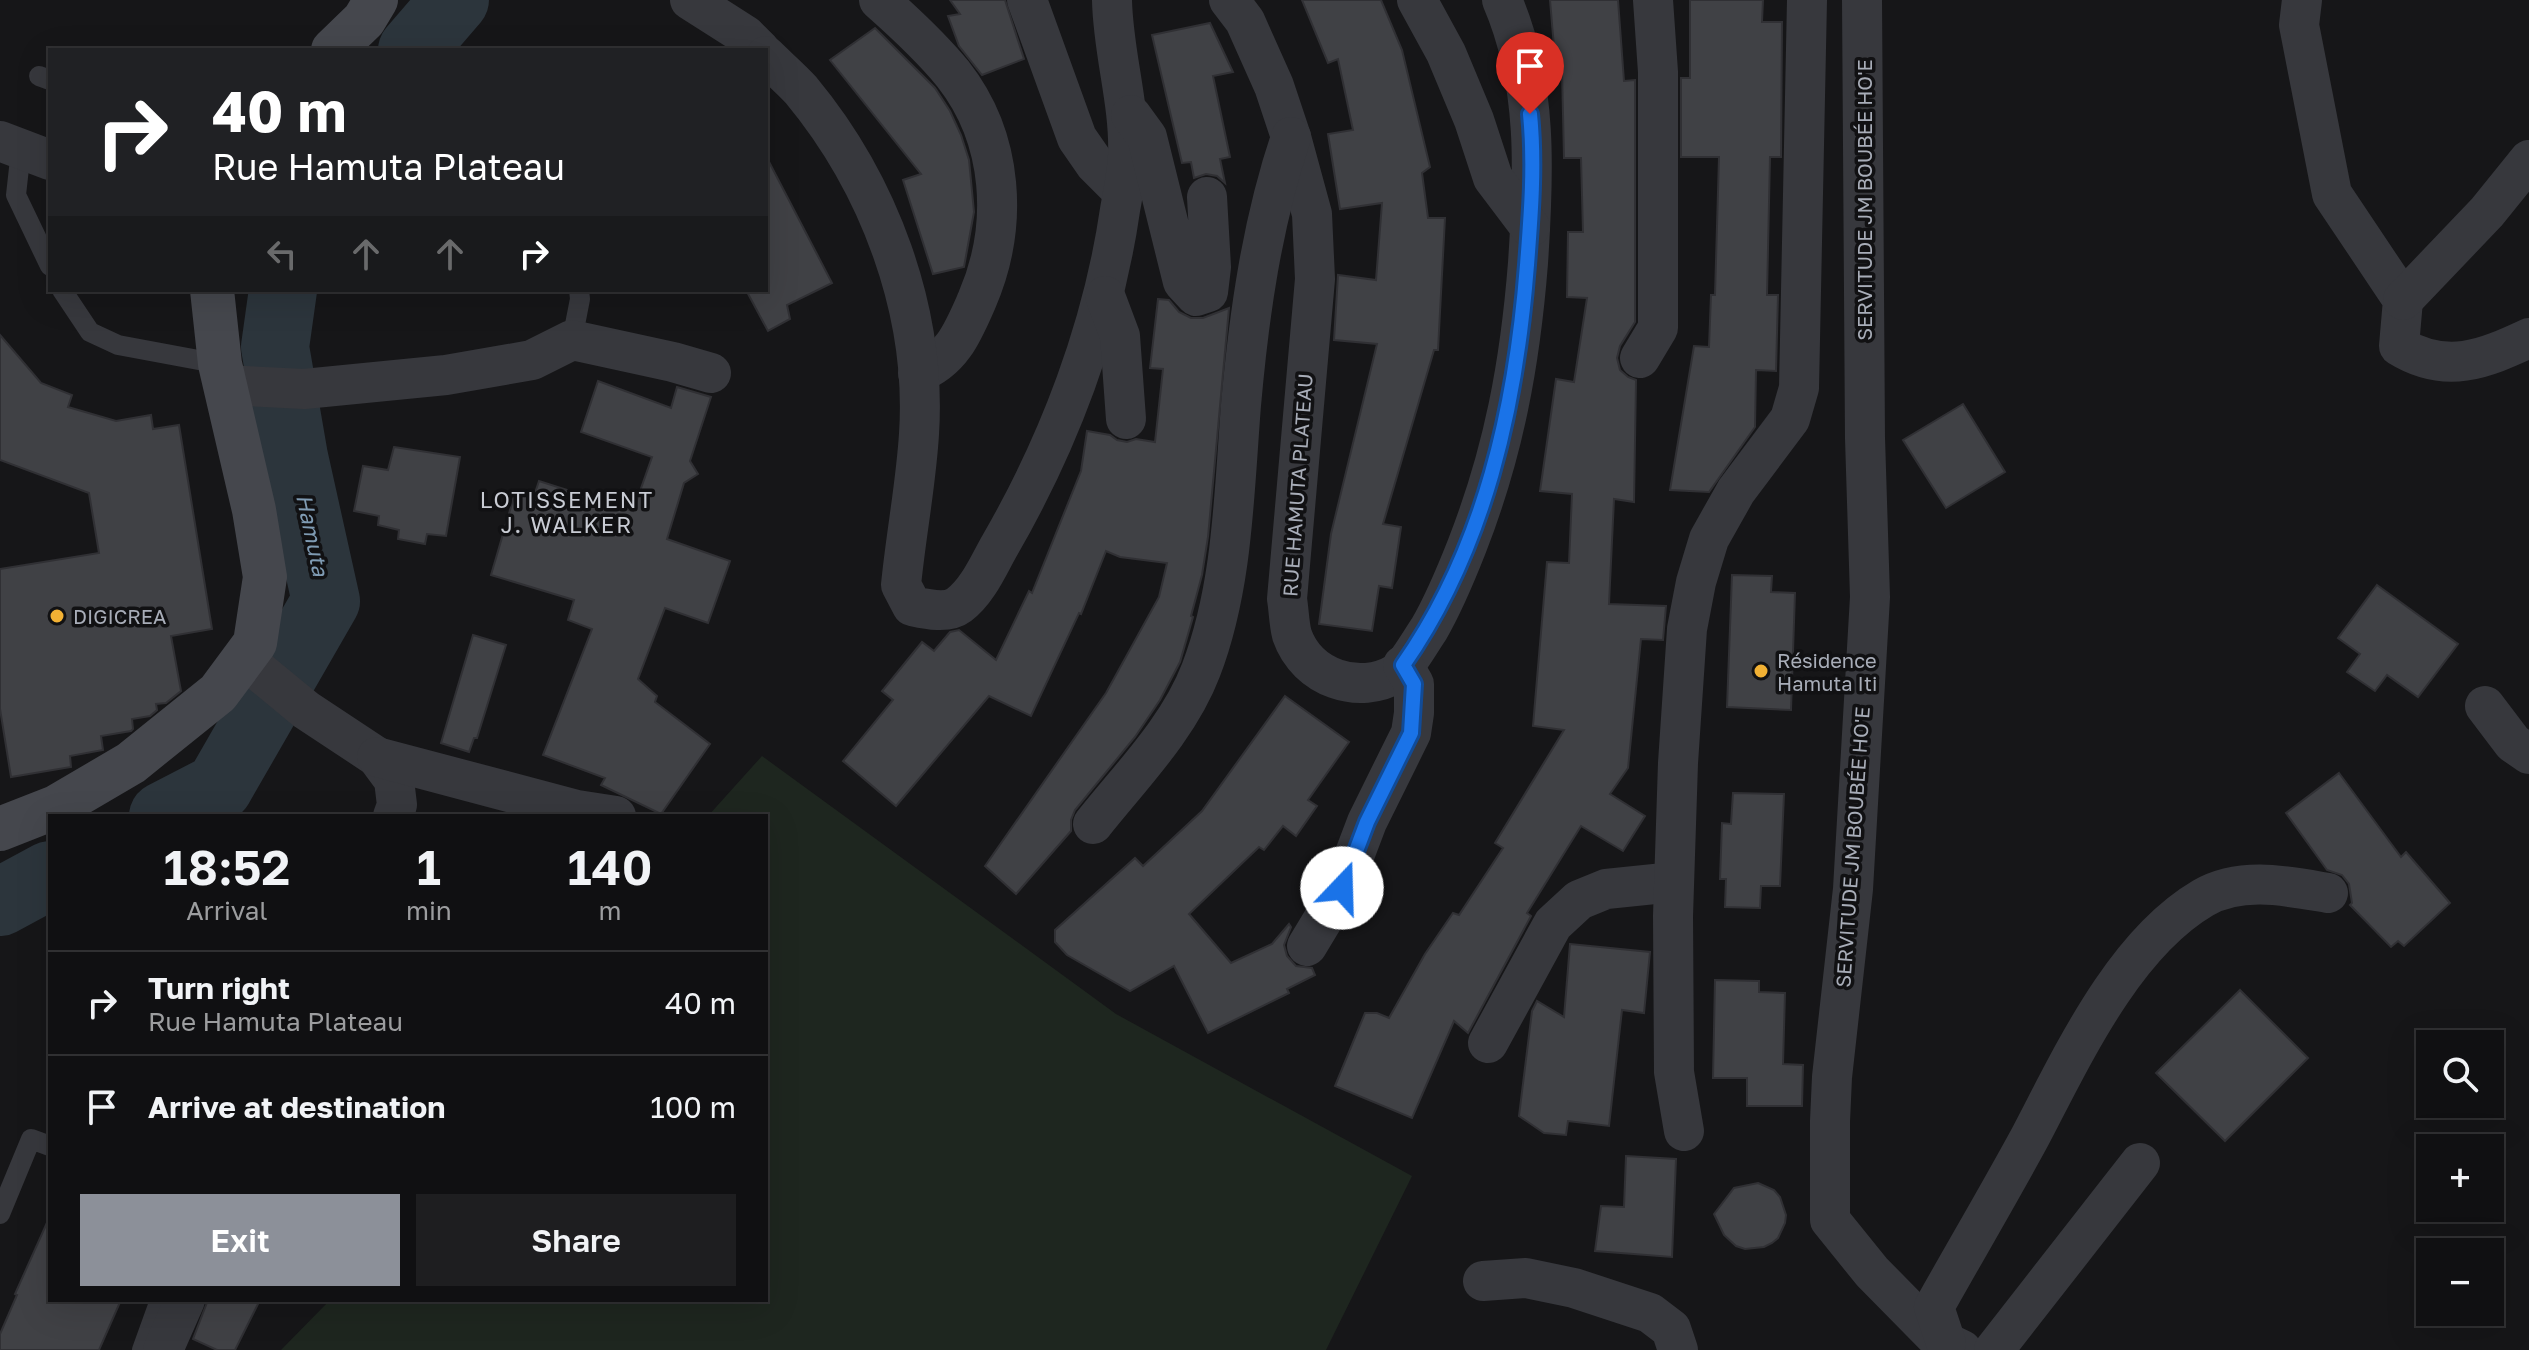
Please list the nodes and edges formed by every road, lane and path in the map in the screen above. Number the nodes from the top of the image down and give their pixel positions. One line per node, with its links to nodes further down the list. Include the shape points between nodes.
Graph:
1 (376, 0): 13 (main road)
2 (690, 0): 14 (street)
3 (879, 0): 33 (street, via 954,75 986,131 998,183 997,234 988,276 963,333 937,366)
4 (1027, 0): 20 (street, via 1077,138)
5 (1112, 0): 16 (street)
6 (1229, 0): 17 (street, RUE HAMUTA PLATEAU, via 1245,21)
7 (1417, 0): 22 (street, via 1446,53 1493,178)
8 (1502, 0): 22 (street, RUE HAMUTA PLATEAU, via 1515,30 1526,82 1533,145)
9 (1653, 0): 31 (street, via 1658,328)
10 (1807, 0): 45 (street, via 1799,388 1790,419 1736,491 1709,539 1696,582 1682,685)
11 (1862, 0): 56 (street, SERVITUDE JM BOUBÉE HO'E, via 1870,597 1853,889 1832,1077 1830,1220 1872,1272 1937,1338)
12 (2302, 0): 28 (street, via 2299,25 2332,194)
13 (335, 48)
14 (758, 48)
15 (768, 58): 33 (street, via 800,89 844,150 879,218 906,292)
16 (1126, 108): 20 (street); 21 (street, via 1147,137 1183,282 1196,296 1208,292 1211,267)
17 (1291, 137): 36 (street, RUE HAMUTA PLATEAU, via 1312,214 1315,279 1287,599 1293,636 1309,663 1339,682 1367,683 1399,672); 43 (street, via 1273,190 1253,296 1234,508 1221,597 1201,671 1172,725)
18 (24, 150): 23 (lane, via 16,195)
19 (2529, 160): 28 (street)
20 (1123, 192): 27 (street)
21 (1207, 197)
22 (1530, 227): 36 (street, RUE HAMUTA PLATEAU, via 1509,413 1488,491 1430,627)
23 (48, 262)
24 (63, 292): 34 (lane, via 90,332)
25 (212, 292): 34 (main road)
26 (579, 292): 30 (lane)
27 (1105, 296): 33 (street, via 1049,446 1012,524 958,606 935,610 912,606 901,585 920,431); 35 (street, via 1120,336)
28 (2403, 300): 29 (street, via 2399,346 2415,356 2451,362 2488,357)
29 (2529, 338)
30 (572, 340): 32 (street); 34 (street, via 532,360 446,375 304,389)
31 (1640, 358)
32 (711, 373)
33 (918, 373)
34 (231, 379): 37 (main road, via 265,577)
35 (1126, 419)
36 (1403, 665): 47 (street, via 1414,684 1411,733 1367,822 1342,888)
37 (253, 666): 40 (street, via 306,710); 44 (main road, via 131,763 56,807)
38 (2485, 706): 39 (street, via 2513,743)
39 (2529, 754)
40 (377, 757): 41 (street, via 394,780); 42 (street)
41 (394, 814)
42 (603, 814)
43 (1093, 824)
44 (0, 829)
45 (1674, 882): 48 (street, via 1606,889 1579,900 1553,924); 49 (street, via 1674,1072)
46 (2328, 893): 56 (street, via 2242,885 2204,897 2171,922 2120,976 1934,1307)
47 (1307, 946)
48 (1488, 1043)
49 (1684, 1131)
50 (48, 1145): 52 (lane, via 31,1139)
51 (2140, 1163): 60 (street)
52 (0, 1214)
53 (1483, 1281): 59 (street, via 1526,1278 1650,1313 1671,1329)
54 (159, 1302): 57 (lane)
55 (184, 1302): 58 (street)
56 (1954, 1346)
57 (142, 1350)
58 (163, 1350)
59 (1678, 1350)
60 (1994, 1350)

